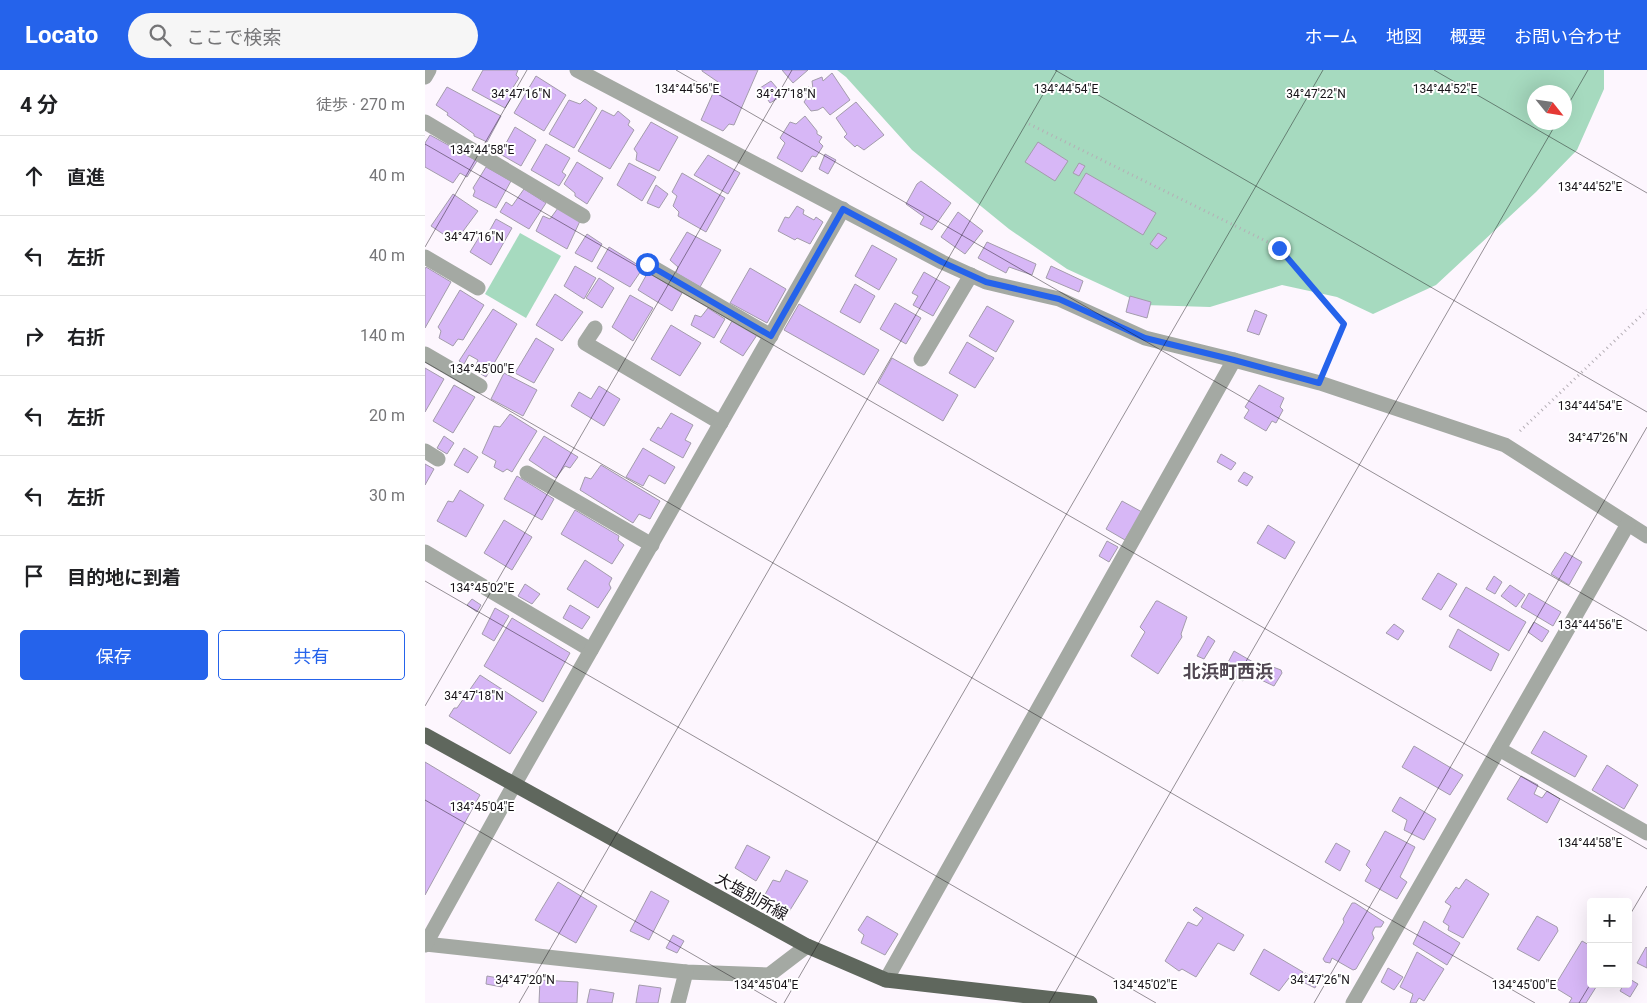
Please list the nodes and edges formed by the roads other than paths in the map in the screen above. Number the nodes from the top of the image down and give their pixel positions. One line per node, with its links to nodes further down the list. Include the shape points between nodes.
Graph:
1 (429, 70): 3 (street)
2 (577, 70): 5 (street)
3 (425, 77)
4 (425, 122): 6 (street)
5 (843, 209): 9 (street); 12 (street)
6 (583, 216)
7 (425, 257): 10 (street)
8 (647, 264): 12 (street)
9 (971, 275): 14 (street); 15 (street, via 986,282 1059,299 1145,338)
10 (478, 288)
11 (595, 328): 17 (street, via 585,343)
12 (771, 336): 17 (street)
13 (425, 354): 16 (street)
14 (921, 358)
15 (1234, 360): 19 (street, via 1319,383 1505,445); 31 (street)
16 (480, 386)
17 (721, 423): 21 (street)
18 (527, 473): 21 (street)
19 (1628, 524): 20 (street); 25 (street)
20 (1647, 536)
21 (652, 545): 23 (street)
22 (425, 552): 23 (street)
23 (591, 650): 26 (street)
24 (425, 735): 26 (main road, 大塩別所線)
25 (1499, 749): 27 (street); 34 (street)
26 (514, 785): 28 (street); 29 (main road, 大塩別所線)
27 (1647, 833)
28 (425, 945): 30 (street)
29 (807, 946): 30 (street, via 769,975); 31 (main road, 大塩別所線)
30 (686, 972): 32 (street)
31 (886, 980): 33 (main road, 大塩別所線)
32 (678, 1003)
33 (1090, 1003)
34 (1353, 1003)

